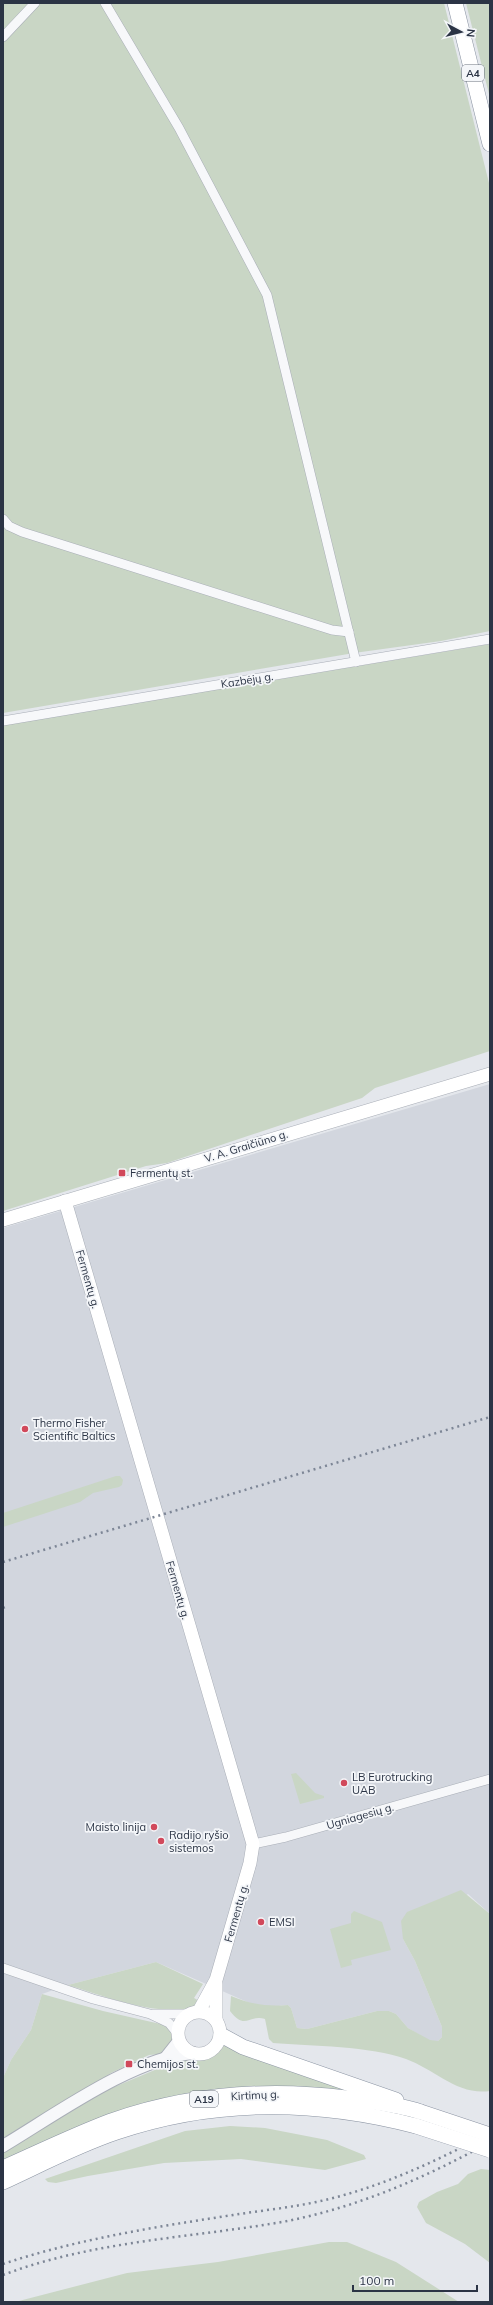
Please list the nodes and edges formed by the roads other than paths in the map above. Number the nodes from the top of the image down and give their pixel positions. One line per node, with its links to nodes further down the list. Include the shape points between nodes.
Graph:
1 (35, 3): 4 (street)
2 (105, 3): 7 (street, via 179,128 267,295)
3 (455, 3): 5 (highway, A4)
4 (3, 36)
5 (490, 144)
6 (3, 519): 7 (street, via 9,526 22,532 332,630)
7 (349, 632): 9 (street)
8 (490, 639): 9 (street, Kazbėjų g.)
9 (356, 662): 10 (street, Kazbėjų g.)
10 (3, 721)
11 (490, 1074): 12 (main road, V. A. Graičiūno g.)
12 (65, 1201): 13 (main road, V. A. Graičiūno g.); 15 (main road, Fermentų g.)
13 (3, 1220)
14 (490, 1779): 15 (street, Ugniagesių g.)
15 (253, 1844): 17 (main road, Fermentų g., via 250,1863)
16 (3, 1968): 19 (street, via 93,1999)
17 (216, 1980): 18 (main road, Fermentų g.); 20 (main road, Fermentų g.)
18 (194, 2013): 19 (street); 20 (main road, via 208,2013); 22 (main road, via 181,2022)
19 (150, 2014): 22 (street, via 169,2024)
20 (216, 2019): 21 (main road)
21 (221, 2035): 23 (main road, via 211,2051 206,2054); 25 (highway, via 243,2047 382,2094)
22 (179, 2037): 23 (main road, via 185,2049); 24 (street)
23 (193, 2054): 24 (street)
24 (164, 2060): 27 (street, via 112,2081)
25 (418, 2116): 26 (highway, Kirtimų g. / A19, bridge); 28 (highway, Kirtimų g. / A19, bridge); 29 (highway, Kirtimų g. / A19, via 355,2100 292,2093 208,2098 166,2106 111,2122); 30 (highway, Kirtimų g. / A19, via 375,2116 326,2108 273,2106 232,2108 176,2116 121,2131)
26 (490, 2135)
27 (3, 2146)
28 (490, 2150)
29 (3, 2168)
30 (3, 2182)

